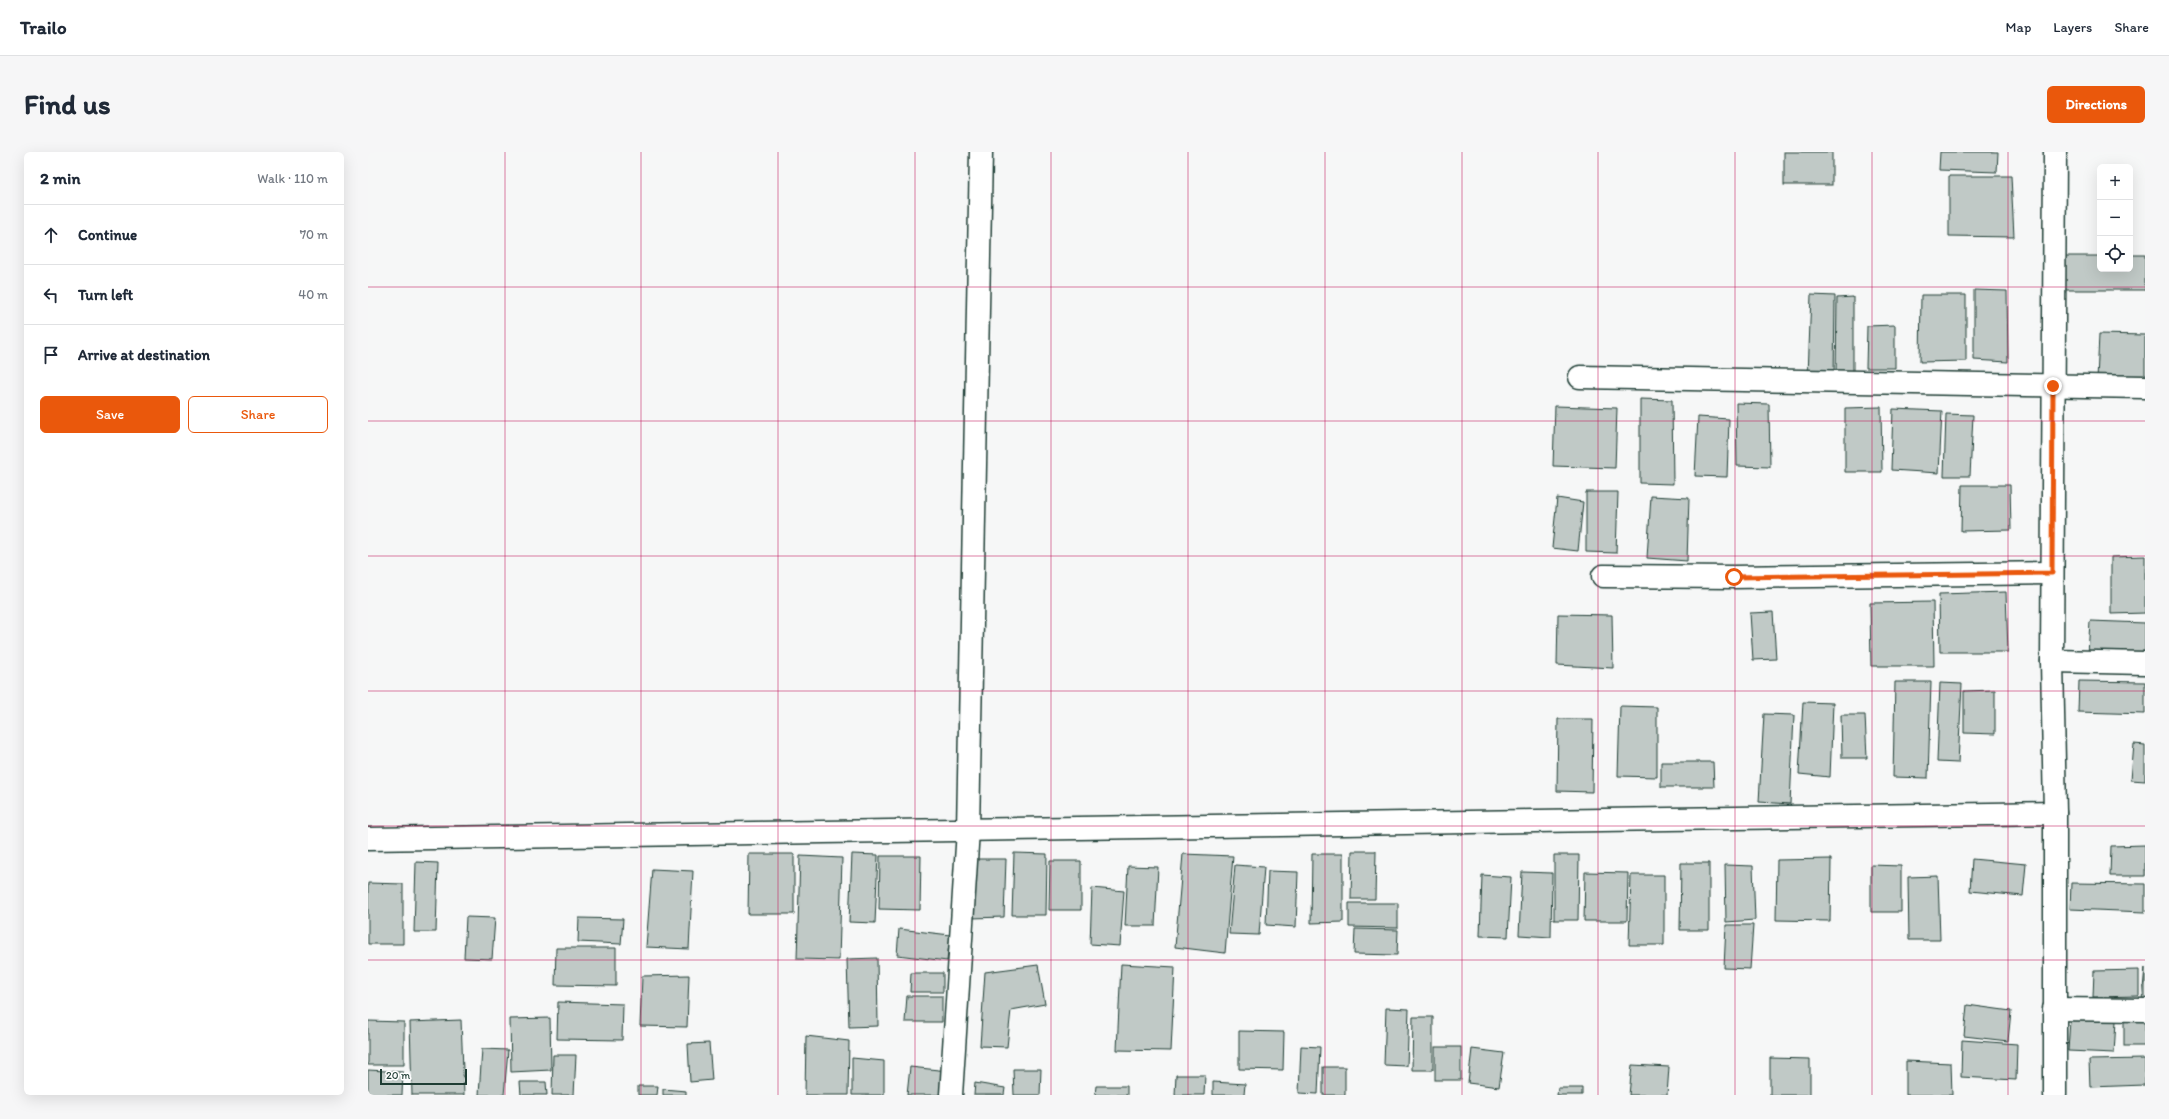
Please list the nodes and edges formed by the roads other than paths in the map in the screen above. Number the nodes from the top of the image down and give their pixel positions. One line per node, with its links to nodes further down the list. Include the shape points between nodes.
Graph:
1 (982, 152): 11 (street)
2 (2055, 152): 4 (street)
3 (1580, 377): 4 (street)
4 (2053, 386): 5 (street); 6 (street)
5 (2145, 387)
6 (2052, 573): 7 (street); 8 (street)
7 (1603, 576)
8 (2052, 661): 9 (street); 10 (street)
9 (2145, 663)
10 (2055, 813): 11 (street); 13 (street)
11 (968, 830): 12 (street); 15 (street)
12 (368, 839)
13 (2054, 1010): 14 (street); 16 (street)
14 (2145, 1010)
15 (952, 1095)
16 (2055, 1095)

